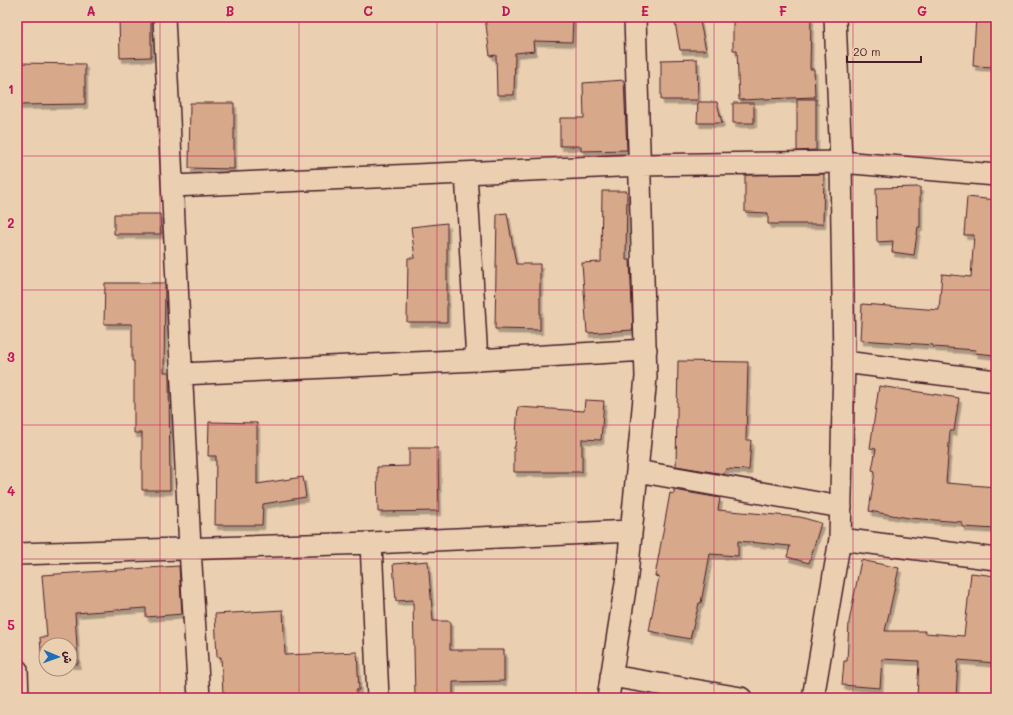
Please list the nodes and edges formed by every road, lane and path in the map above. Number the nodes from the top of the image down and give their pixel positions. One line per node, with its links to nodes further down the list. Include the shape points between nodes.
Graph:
1 (164, 17): 8 (street)
2 (635, 17): 5 (street)
3 (835, 17): 4 (street)
4 (841, 162): 5 (street); 7 (street); 11 (street)
5 (640, 165): 6 (street); 9 (street)
6 (466, 173): 8 (street); 10 (street)
7 (996, 175)
8 (173, 186): 12 (street)
9 (646, 350): 10 (street); 14 (street, via 646,378)
10 (476, 360): 12 (street)
11 (844, 362): 13 (street); 15 (street)
12 (182, 374): 19 (street)
13 (996, 381)
14 (637, 471): 15 (street); 16 (street)
15 (841, 507): 17 (street)
16 (631, 531): 18 (street); 23 (street, via 627,576)
17 (840, 539): 21 (street); 29 (street)
18 (371, 543): 19 (street); 26 (street)
19 (190, 548): 20 (street); 25 (street)
20 (17, 554)
21 (996, 559)
22 (17, 670): 24 (street)
23 (611, 676): 27 (street); 28 (street)
24 (18, 698)
25 (199, 698)
26 (378, 698)
27 (608, 698)
28 (741, 698)
29 (813, 698)

